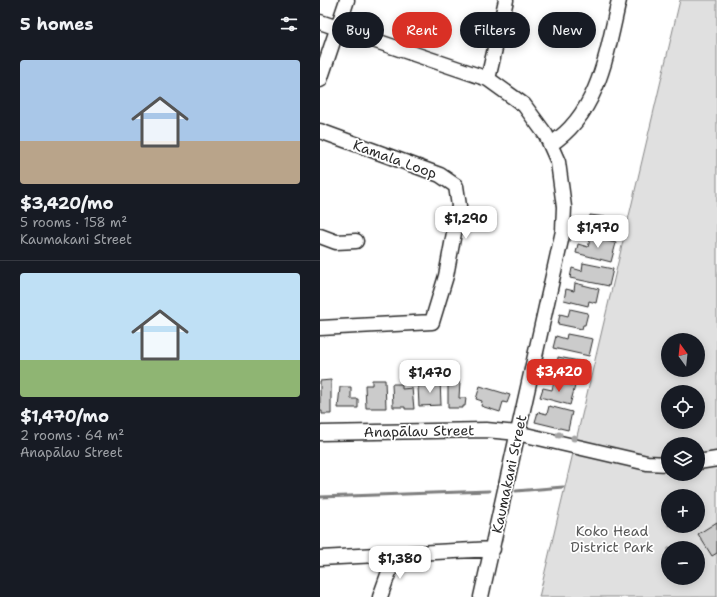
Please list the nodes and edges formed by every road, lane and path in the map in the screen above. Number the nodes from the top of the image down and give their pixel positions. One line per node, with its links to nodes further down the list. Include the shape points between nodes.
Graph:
1 (347, 0): 4 (street)
2 (506, 0): 9 (street)
3 (619, 0): 12 (street, via 605,61 596,87 584,111 566,134)
4 (343, 12)
5 (320, 22): 6 (street, Kaumakani Street)
6 (332, 26)
7 (384, 44): 9 (street, Kaumakani Street)
8 (332, 45): 10 (street)
9 (488, 79): 12 (street, Kaumakani Street, via 524,105)
10 (320, 80)
11 (320, 131): 15 (street, Kamala Loop, via 440,175 456,186 459,206 446,276 432,322)
12 (551, 144): 17 (street, Kaumakani Street, via 562,183 563,230)
13 (320, 236): 14 (street, via 336,242)
14 (356, 241)
15 (320, 328)
16 (320, 433): 17 (street, Anapālau Street, via 453,429)
17 (517, 434): 20 (street, Anapālau Street, via 647,463); 21 (street, Kaumakani Street)
18 (717, 459): 19 (street)
19 (705, 461)
20 (661, 464)
21 (493, 549): 22 (street); 25 (street, Kaumakani Street)
22 (395, 555): 23 (street); 24 (street)
23 (320, 558)
24 (380, 597)
25 (481, 597)

